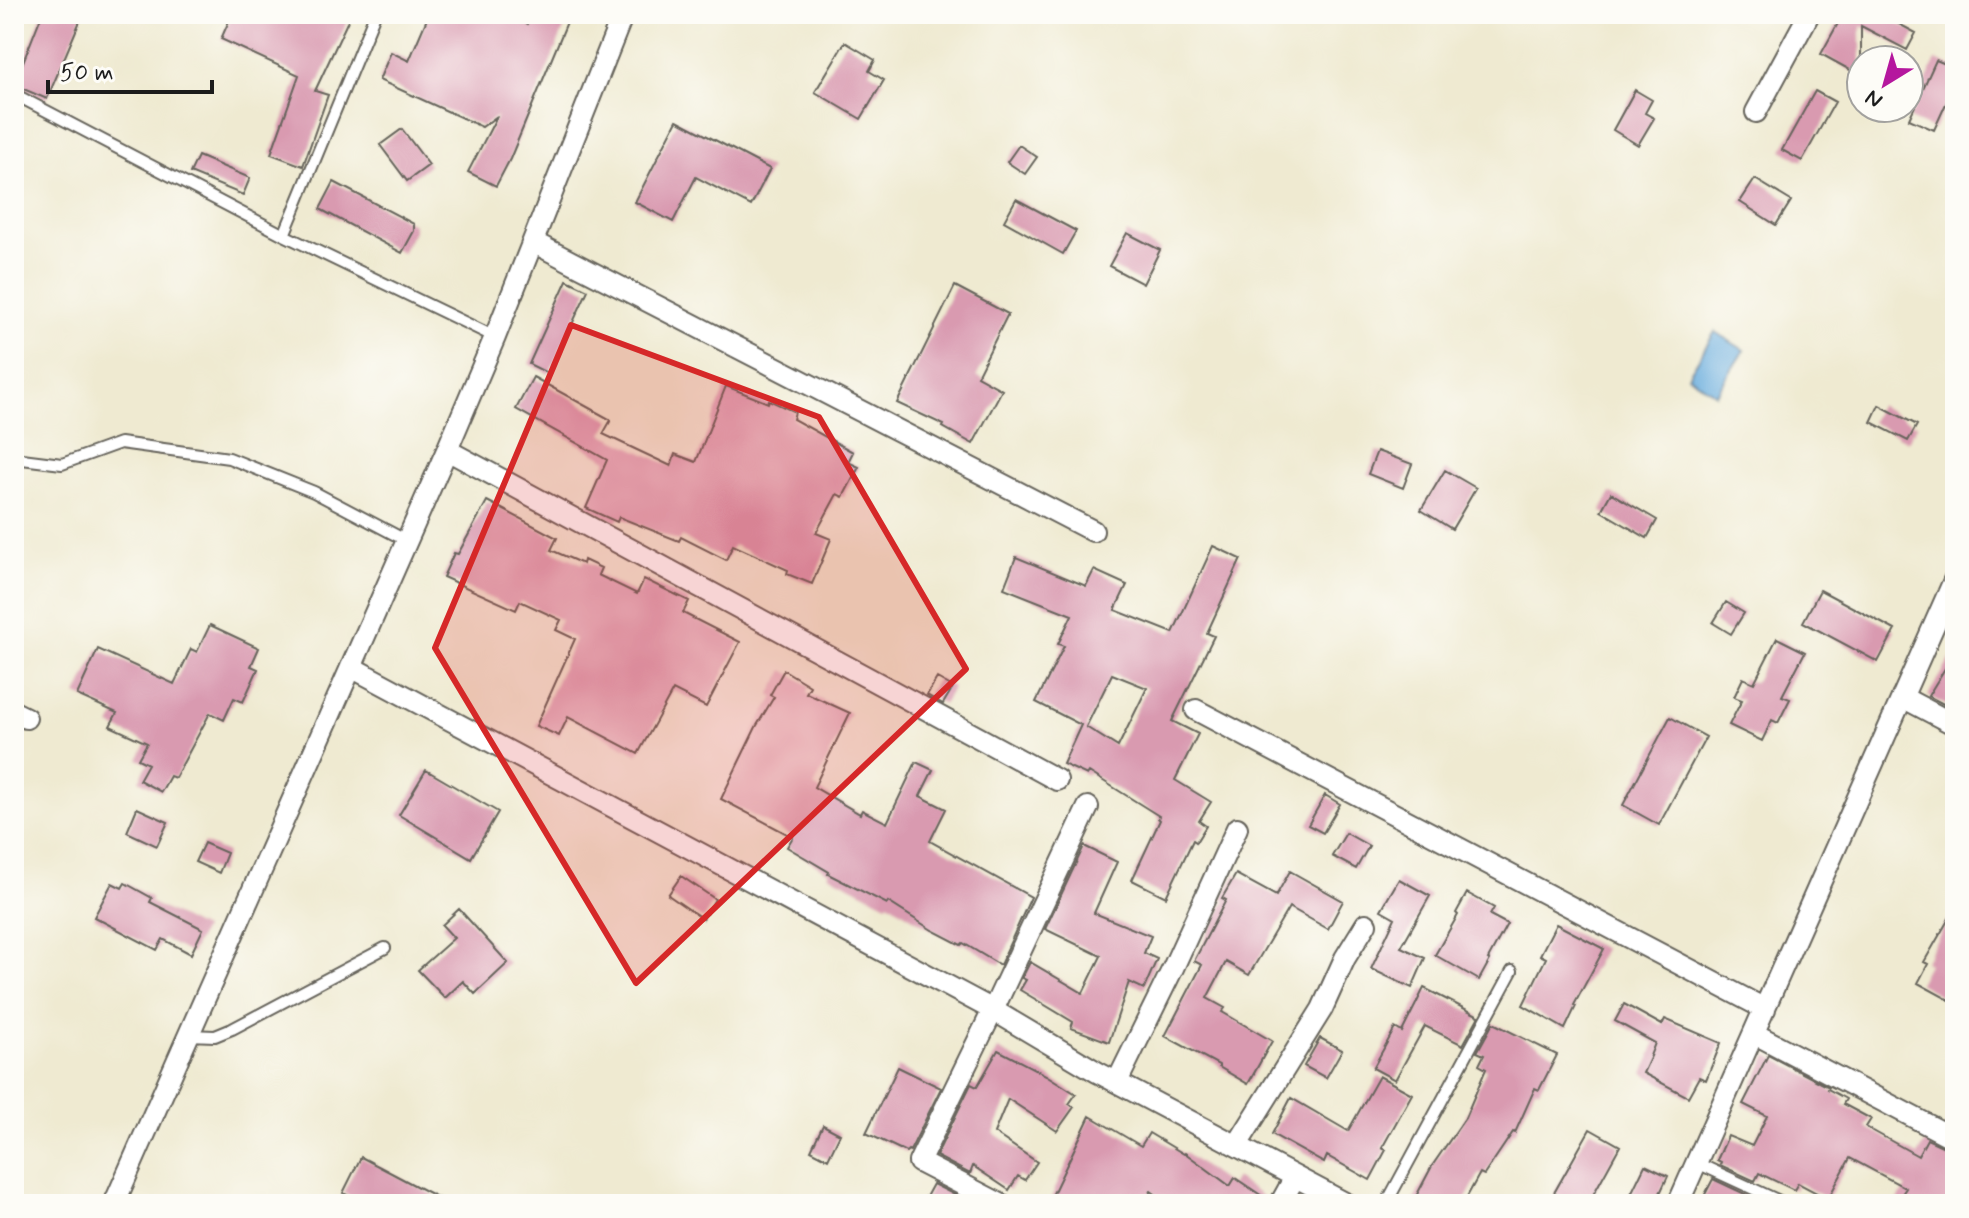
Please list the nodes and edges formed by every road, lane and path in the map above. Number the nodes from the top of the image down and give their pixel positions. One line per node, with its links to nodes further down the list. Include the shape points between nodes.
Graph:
1 (375, 14): 6 (lane)
2 (623, 14): 7 (street)
3 (1809, 14): 5 (street)
4 (14, 94): 6 (lane)
5 (1756, 112)
6 (284, 235): 8 (lane)
7 (533, 242): 8 (street); 11 (street)
8 (495, 337): 9 (street)
9 (447, 450): 12 (street); 18 (street)
10 (14, 458): 12 (lane, via 62,464 120,443 229,458 314,492)
11 (1093, 531)
12 (407, 541): 14 (street)
13 (1955, 578): 15 (street)
14 (351, 667): 25 (street); 27 (street)
15 (1902, 697): 17 (street); 24 (street)
16 (1196, 710): 24 (street)
17 (1955, 725)
18 (1057, 780)
19 (1088, 807): 25 (street)
20 (1237, 828): 28 (street)
21 (1366, 924): 30 (street, via 1322,1009)
22 (385, 948): 27 (lane, via 232,1029 215,1036)
23 (1512, 971): 37 (lane)
24 (1765, 1009): 26 (street)
25 (993, 1010): 28 (street); 34 (street, via 919,1162)
26 (1755, 1034): 29 (street); 31 (street)
27 (188, 1035): 33 (street)
28 (1117, 1082): 30 (street)
29 (1955, 1139)
30 (1237, 1145): 32 (street)
31 (1697, 1163): 38 (street); 39 (lane)
32 (1295, 1177): 35 (street); 36 (street)
33 (114, 1204)
34 (1000, 1204)
35 (1280, 1204)
36 (1347, 1204)
37 (1386, 1204)
38 (1678, 1204)
39 (1786, 1204)

